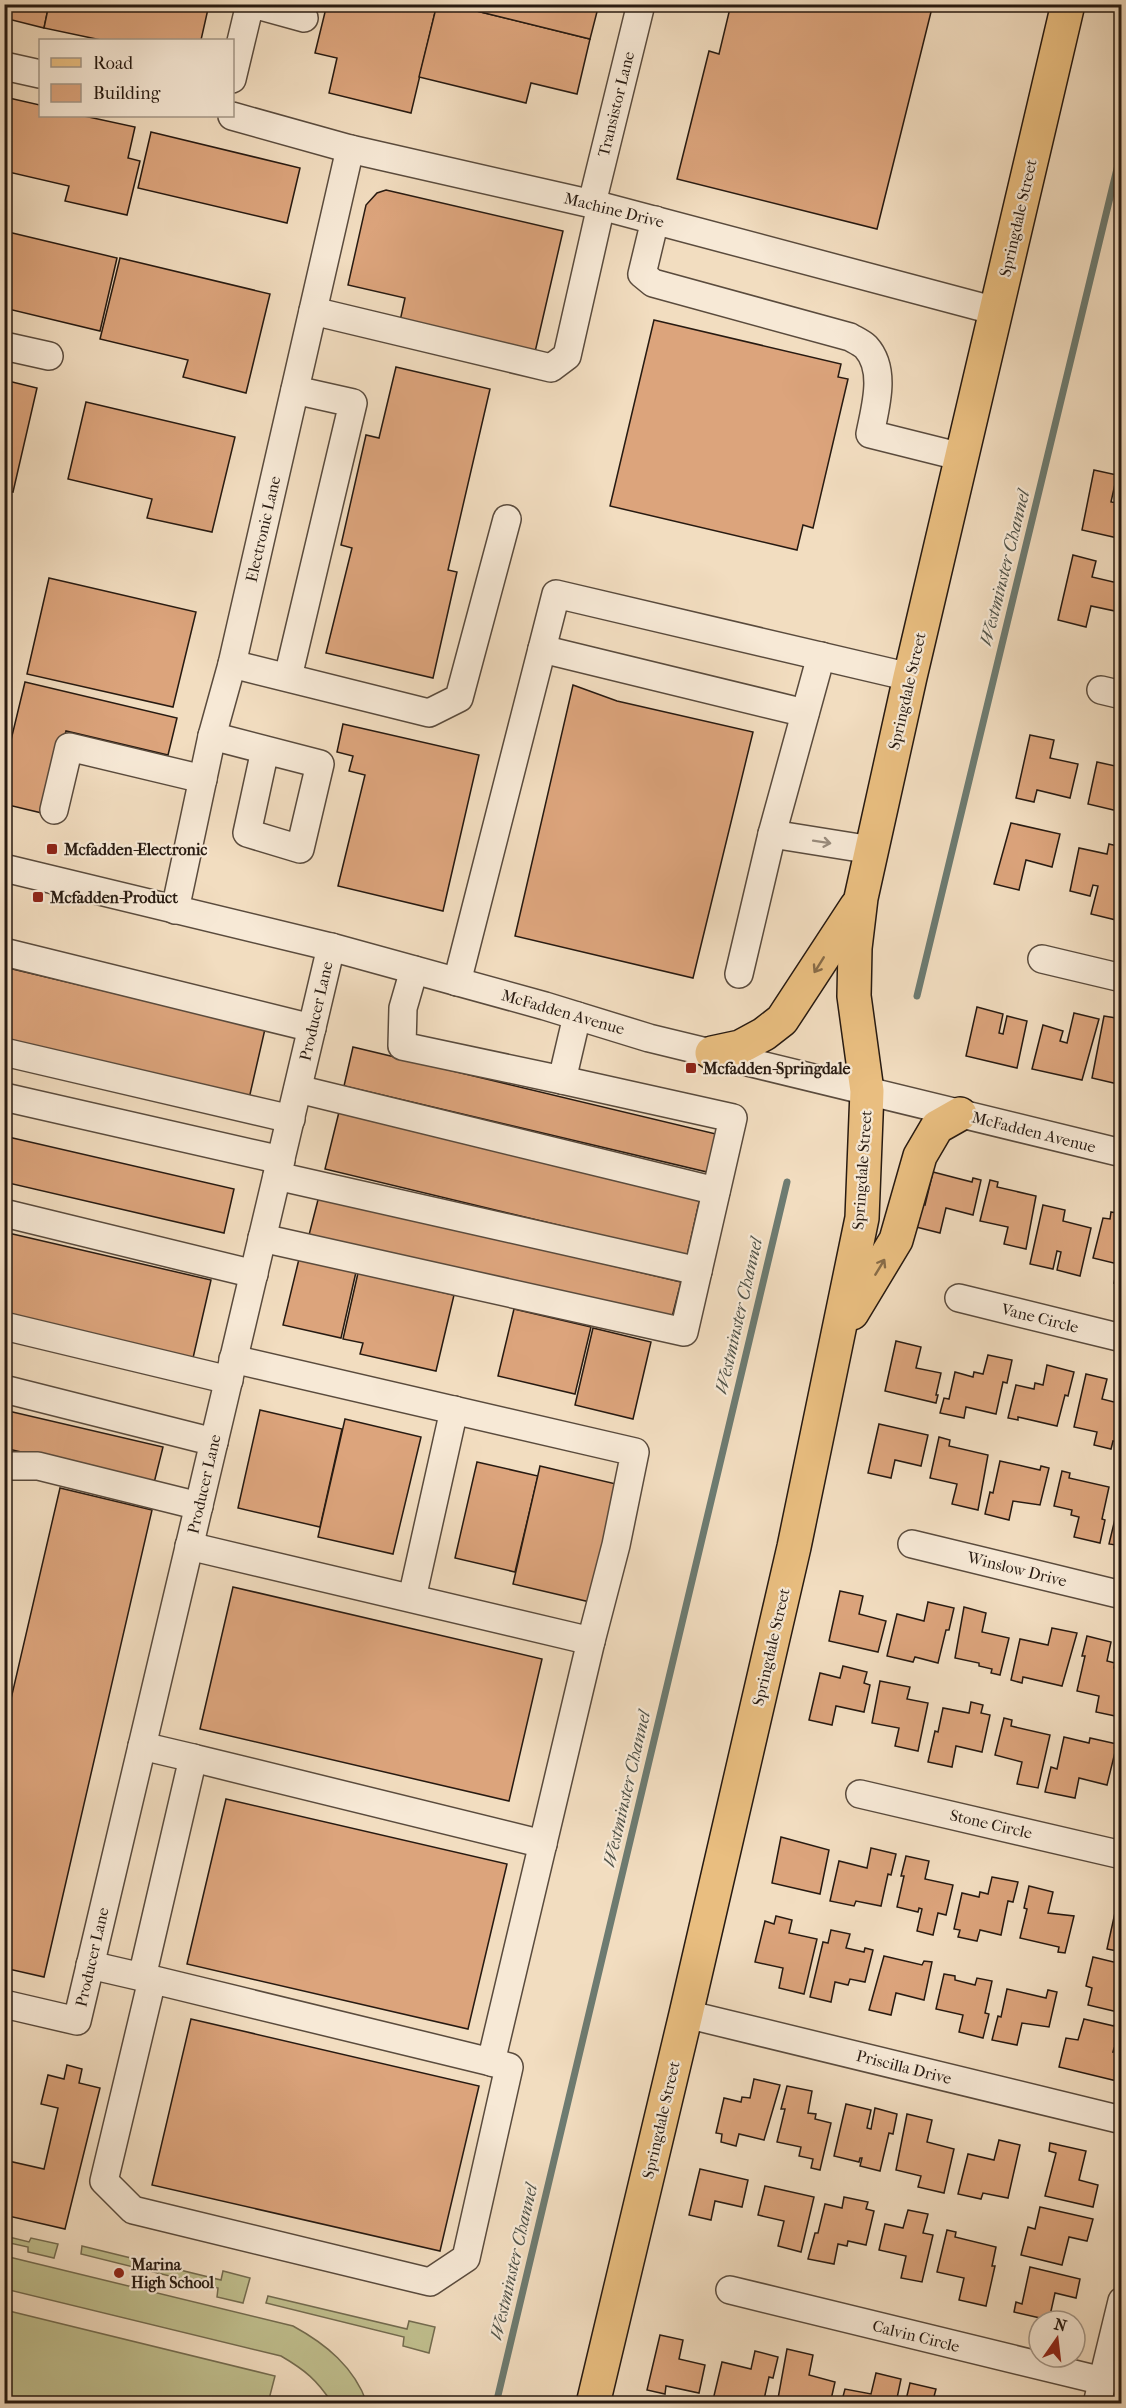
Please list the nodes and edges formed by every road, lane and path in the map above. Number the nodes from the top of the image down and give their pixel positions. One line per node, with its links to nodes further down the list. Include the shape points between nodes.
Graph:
1 (252, 4): 4 (street); 6 (street)
2 (641, 4): 10 (street, Transistor Lane)
3 (1068, 4): 13 (main road, Springdale Street)
4 (304, 18)
5 (4, 66): 7 (street)
6 (234, 72)
7 (39, 74)
8 (234, 117): 9 (street, Machine Drive)
9 (350, 148): 10 (street, Machine Drive); 12 (street, Electronic Lane)
10 (597, 204): 11 (street, Machine Drive); 12 (street, Transistor Lane, via 567,356 550,368)
11 (655, 220): 13 (street, Machine Drive); 17 (street, via 642,274 653,283 850,337 866,346 874,360 879,394 870,434)
12 (313, 311): 16 (street, Electronic Lane)
13 (996, 311): 17 (main road, Springdale Street)
14 (4, 346): 15 (street)
15 (49, 356)
16 (295, 390): 21 (street, Electronic Lane); 22 (street, via 353,403)
17 (962, 457): 23 (main road, Springdale Street)
18 (507, 519): 22 (street, via 459,698 429,713)
19 (542, 649): 20 (street, via 556,594); 24 (street); 40 (street)
20 (821, 656): 23 (street); 24 (street)
21 (232, 664): 22 (street); 25 (street, Electronic Lane)
22 (288, 677)
23 (910, 677): 30 (main road, Springdale Street)
24 (805, 713): 29 (street)
25 (212, 736): 26 (street); 27 (street, Electronic Lane)
26 (265, 750)
27 (203, 779): 28 (street, via 69,747); 33 (street, Electronic Lane)
28 (54, 810)
29 (772, 834): 30 (street, one-way to 30); 38 (street)
30 (872, 850): 32 (main road, Springdale Street)
31 (4, 868): 33 (street, McFadden Avenue)
32 (861, 898): 44 (main road, one-way to 44, via 782,1020 740,1047); 47 (main road, Springdale Street, via 854,996)
33 (176, 910): 34 (street, McFadden Avenue)
34 (331, 947): 37 (street, McFadden Avenue); 42 (street, Producer Lane)
35 (4, 952): 42 (street)
36 (1041, 959): 39 (street)
37 (414, 970): 40 (street, McFadden Avenue); 45 (street, via 404,1008 402,1046)
38 (739, 974)
39 (1122, 978)
40 (457, 982): 41 (street, McFadden Avenue)
41 (577, 1016): 44 (street, McFadden Avenue); 45 (street)
42 (312, 1028): 46 (street, Producer Lane)
43 (4, 1053): 50 (street)
44 (712, 1053): 47 (street, McFadden Avenue)
45 (562, 1080): 53 (street, via 733,1118)
46 (298, 1089): 50 (street, Producer Lane); 53 (street)
47 (867, 1091): 49 (street, McFadden Avenue); 60 (main road, Springdale Street, via 862,1218)
48 (4, 1097): 52 (street)
49 (960, 1114): 51 (street, McFadden Avenue); 60 (main road, one-way to 49, via 896,1240 920,1156 937,1127)
50 (291, 1119): 52 (street, Producer Lane)
51 (1122, 1153)
52 (279, 1168): 55 (street, Producer Lane); 56 (street)
53 (716, 1191): 56 (street)
54 (4, 1213): 57 (street)
55 (262, 1238): 56 (street, via 684,1332); 57 (street, Producer Lane)
56 (698, 1271)
57 (254, 1274): 62 (street, Producer Lane)
58 (959, 1298): 61 (street, Vane Circle)
59 (6, 1332): 62 (street)
60 (839, 1335): 81 (main road, Springdale Street)
61 (1122, 1338)
62 (231, 1369): 64 (street); 65 (street, Producer Lane)
63 (4, 1389): 65 (street)
64 (454, 1410): 71 (street); 72 (street, via 635,1452)
65 (214, 1442): 67 (street, Producer Lane)
66 (5, 1469): 67 (street, via 38,1466)
67 (199, 1506): 69 (street, Producer Lane)
68 (912, 1544): 70 (street, Winslow Drive)
69 (189, 1546): 71 (street); 73 (street, Producer Lane)
70 (1122, 1595)
71 (412, 1598): 72 (street)
72 (591, 1641): 76 (street)
73 (142, 1746): 74 (street); 78 (street, Producer Lane)
74 (193, 1758): 76 (street); 79 (street)
75 (861, 1794): 77 (street, Stone Circle)
76 (543, 1844): 82 (street)
77 (1122, 1855)
78 (90, 1965): 79 (street); 80 (street, Producer Lane, via 77,2021)
79 (147, 1979): 82 (street); 82 (street, via 104,2181 133,2210 144,2213 430,2282 466,2258 509,2067)
80 (4, 2004)
81 (686, 2014): 83 (street, Priscilla Drive); 87 (main road, Springdale Street)
82 (490, 2062)
83 (1122, 2120)
84 (730, 2290): 86 (street, Calvin Circle)
85 (1122, 2301): 86 (street)
86 (1100, 2392)
87 (593, 2403)

